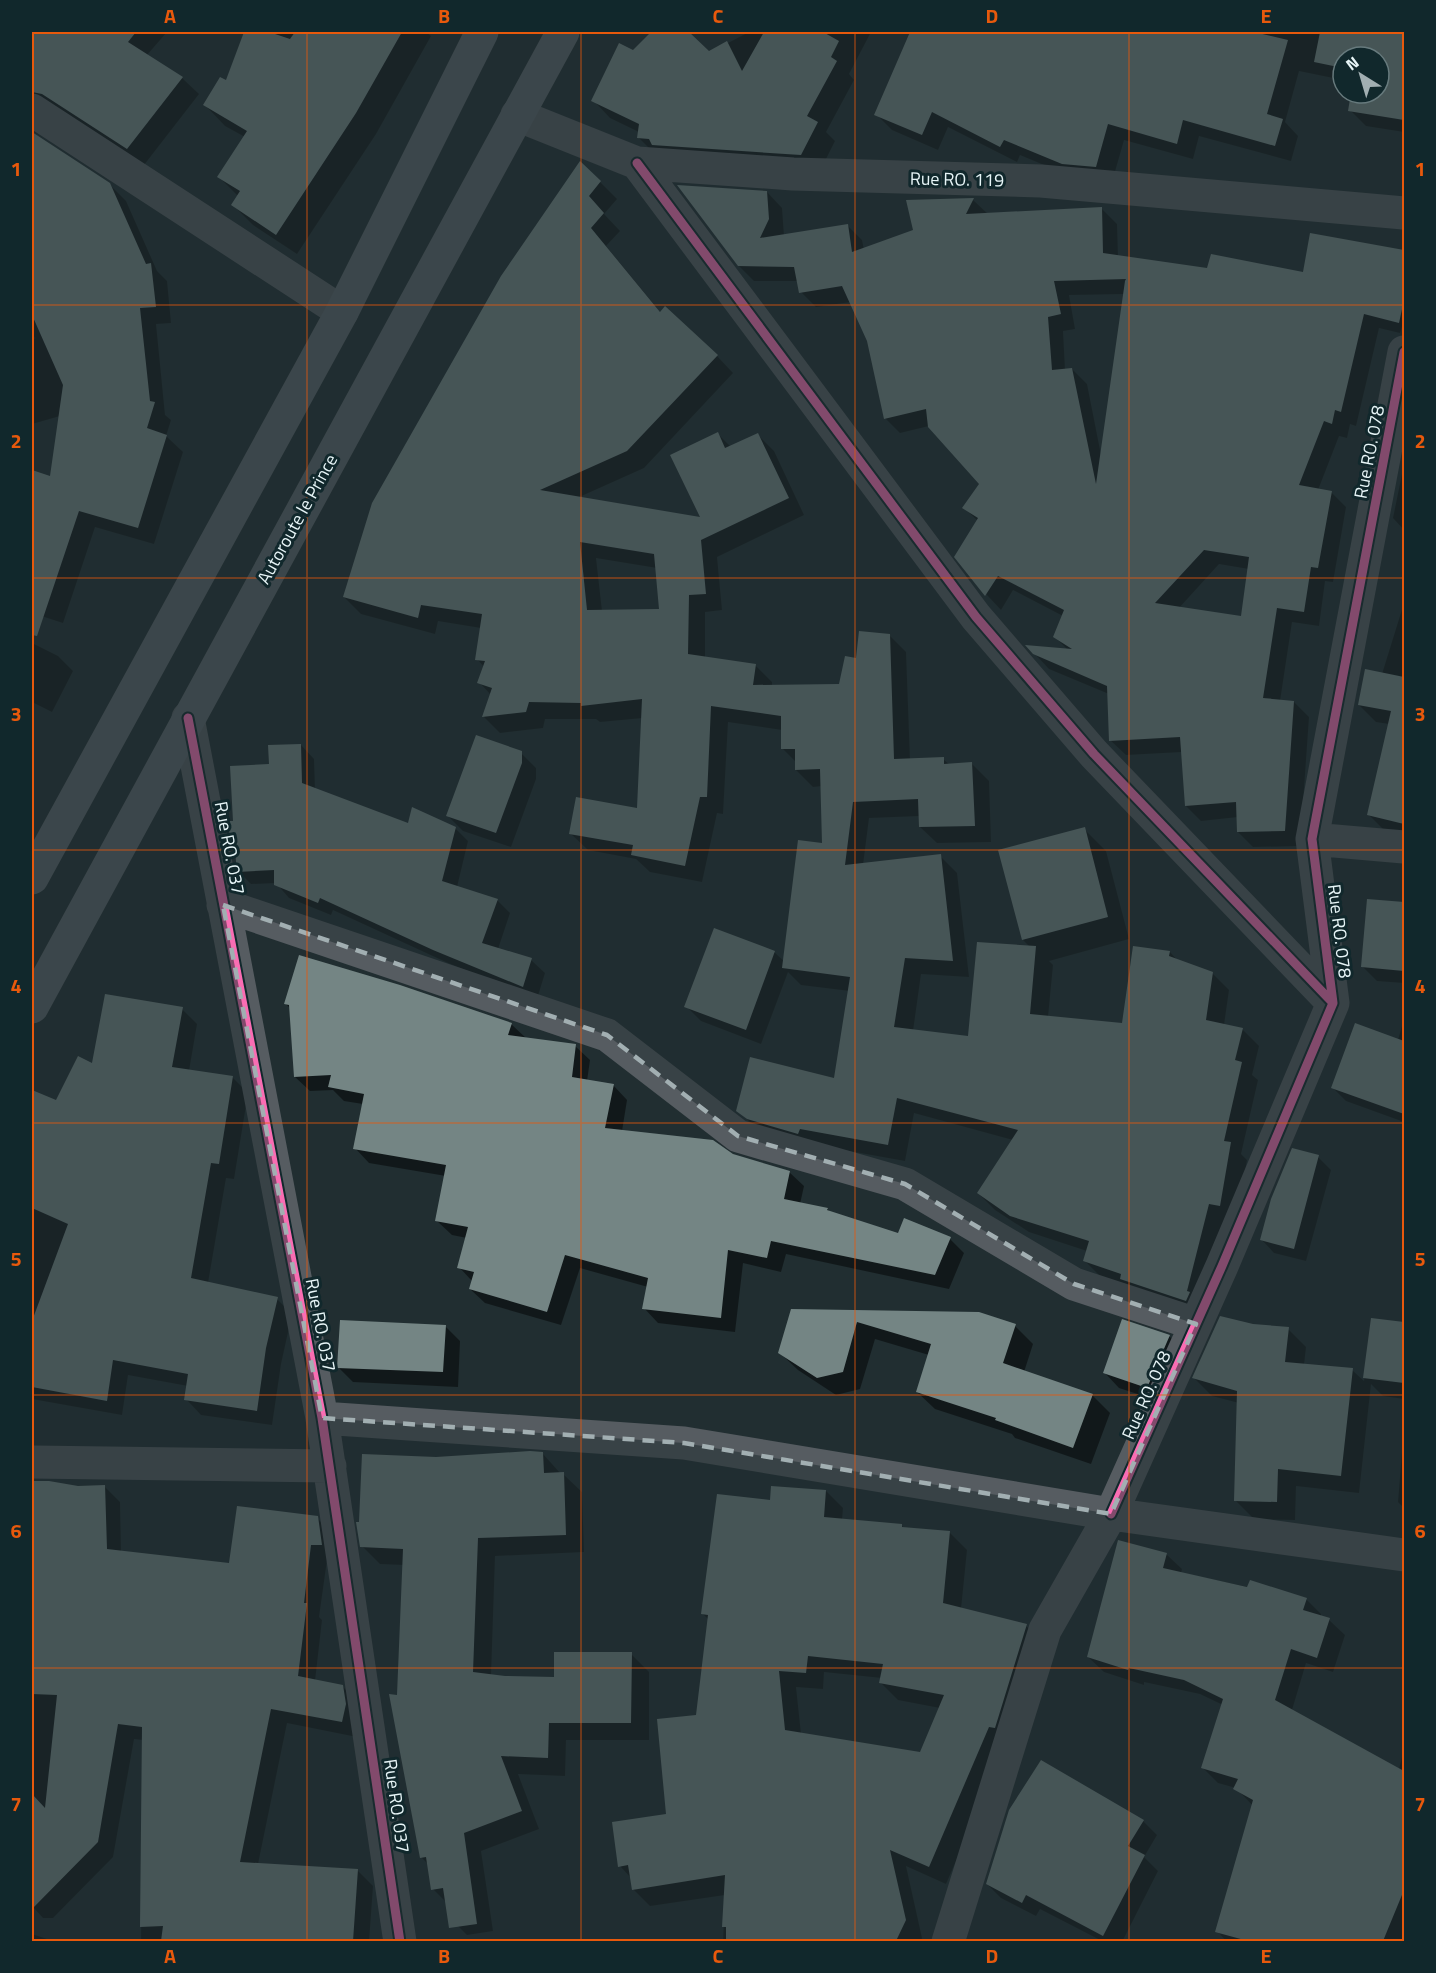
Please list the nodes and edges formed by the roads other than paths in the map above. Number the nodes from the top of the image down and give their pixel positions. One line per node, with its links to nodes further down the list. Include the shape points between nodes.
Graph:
1 (482, 32): 7 (main road)
2 (562, 32): 4 (main road, Autoroute le Prince)
3 (32, 111): 7 (street)
4 (517, 115): 5 (street, Rue RO. 119); 9 (main road, Autoroute le Prince)
5 (637, 163): 6 (street, Rue RO. 119, via 793,174 1041,181); 14 (street, via 976,617 1094,754)
6 (1404, 213)
7 (342, 312): 12 (main road)
8 (1404, 352): 10 (street, Rue RO. 078)
9 (188, 718): 13 (street, Rue RO. 037); 15 (main road, Autoroute le Prince)
10 (1312, 839): 11 (street); 14 (street, Rue RO. 078)
11 (1404, 847)
12 (32, 878)
13 (224, 905): 16 (street, via 607,1035 738,1136 904,1184 1074,1284); 17 (street, Rue RO. 037)
14 (1333, 1003): 16 (street, Rue RO. 078)
15 (32, 1007)
16 (1196, 1324): 20 (street, Rue RO. 078)
17 (322, 1418): 19 (street, Rue RO. 037); 20 (street, via 684,1443)
18 (32, 1462): 19 (street)
19 (330, 1466): 22 (street, Rue RO. 037)
20 (1111, 1514): 21 (street); 23 (street, Rue RO. 078, via 1045,1630)
21 (1404, 1555)
22 (400, 1941)
23 (948, 1941)

